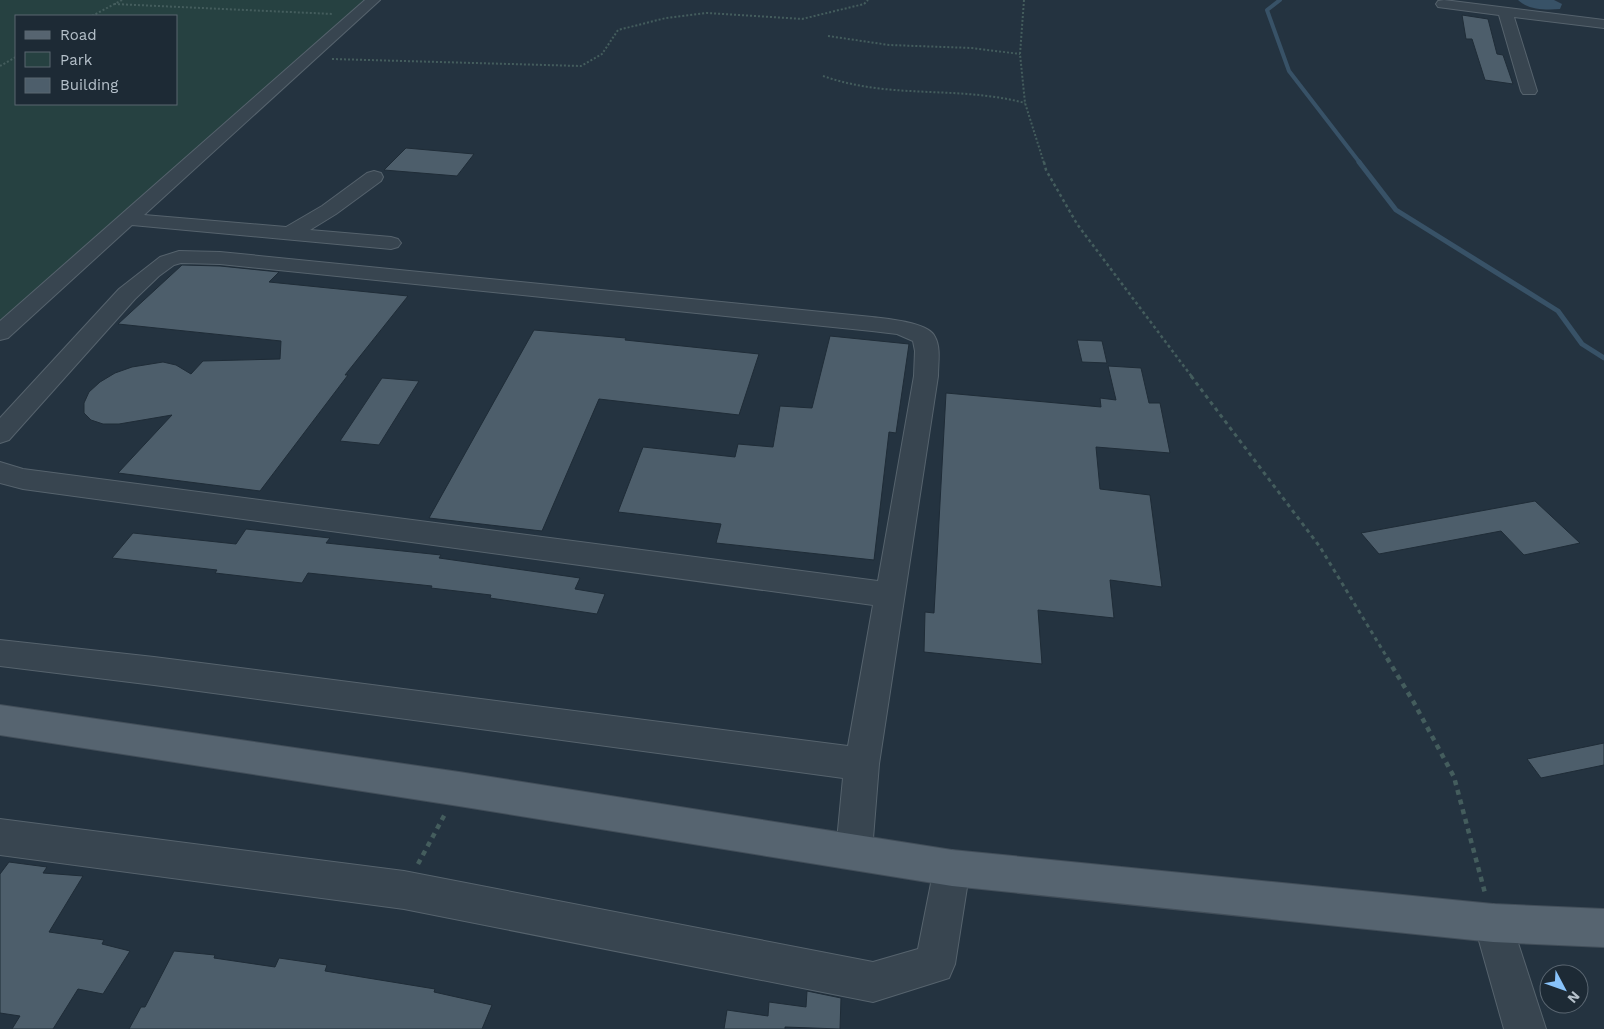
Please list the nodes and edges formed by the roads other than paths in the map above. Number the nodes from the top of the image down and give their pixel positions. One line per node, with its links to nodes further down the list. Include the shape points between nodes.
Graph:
1 (373, 0): 7 (street)
2 (1443, 4): 3 (street)
3 (1505, 12): 4 (street); 5 (street)
4 (1604, 24)
5 (1529, 91)
6 (374, 177): 8 (street, via 329,210)
7 (128, 219): 8 (street); 10 (street)
8 (287, 234): 9 (street)
9 (391, 243)
10 (0, 333)
11 (0, 434): 13 (street, via 127,294 166,261 179,256 902,328 924,337 926,376)
12 (0, 472): 13 (street, via 23,479)
13 (891, 595): 16 (street)
14 (0, 653): 16 (street)
15 (0, 720): 18 (main road)
16 (862, 764): 18 (street)
17 (0, 837): 19 (street, via 404,890 873,982 935,964)
18 (854, 851): 19 (main road)
19 (952, 868): 20 (main road)
20 (1493, 923): 21 (main road); 22 (street)
21 (1604, 928)
22 (1525, 1029)

